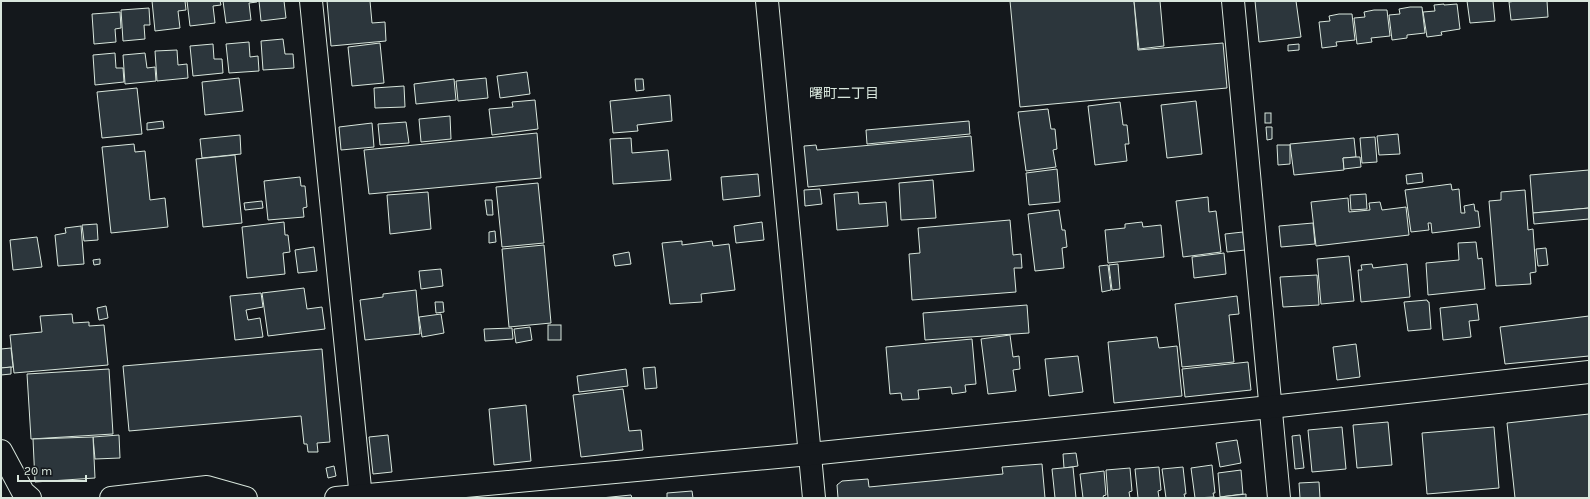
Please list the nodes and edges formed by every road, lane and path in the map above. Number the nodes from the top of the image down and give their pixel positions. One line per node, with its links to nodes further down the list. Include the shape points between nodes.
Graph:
1 (311, 1): 8 (street)
2 (767, 1): 7 (street)
3 (1233, 1): 5 (street)
4 (1589, 372): 5 (street)
5 (1270, 407): 7 (street); 14 (street)
6 (1, 451): 9 (street, via 23,492)
7 (810, 454): 8 (street); 13 (street)
8 (361, 497): 12 (street)
9 (30, 498)
10 (111, 498): 11 (street, via 206,487)
11 (246, 498)
12 (336, 498)
13 (814, 498)
14 (1279, 498)

